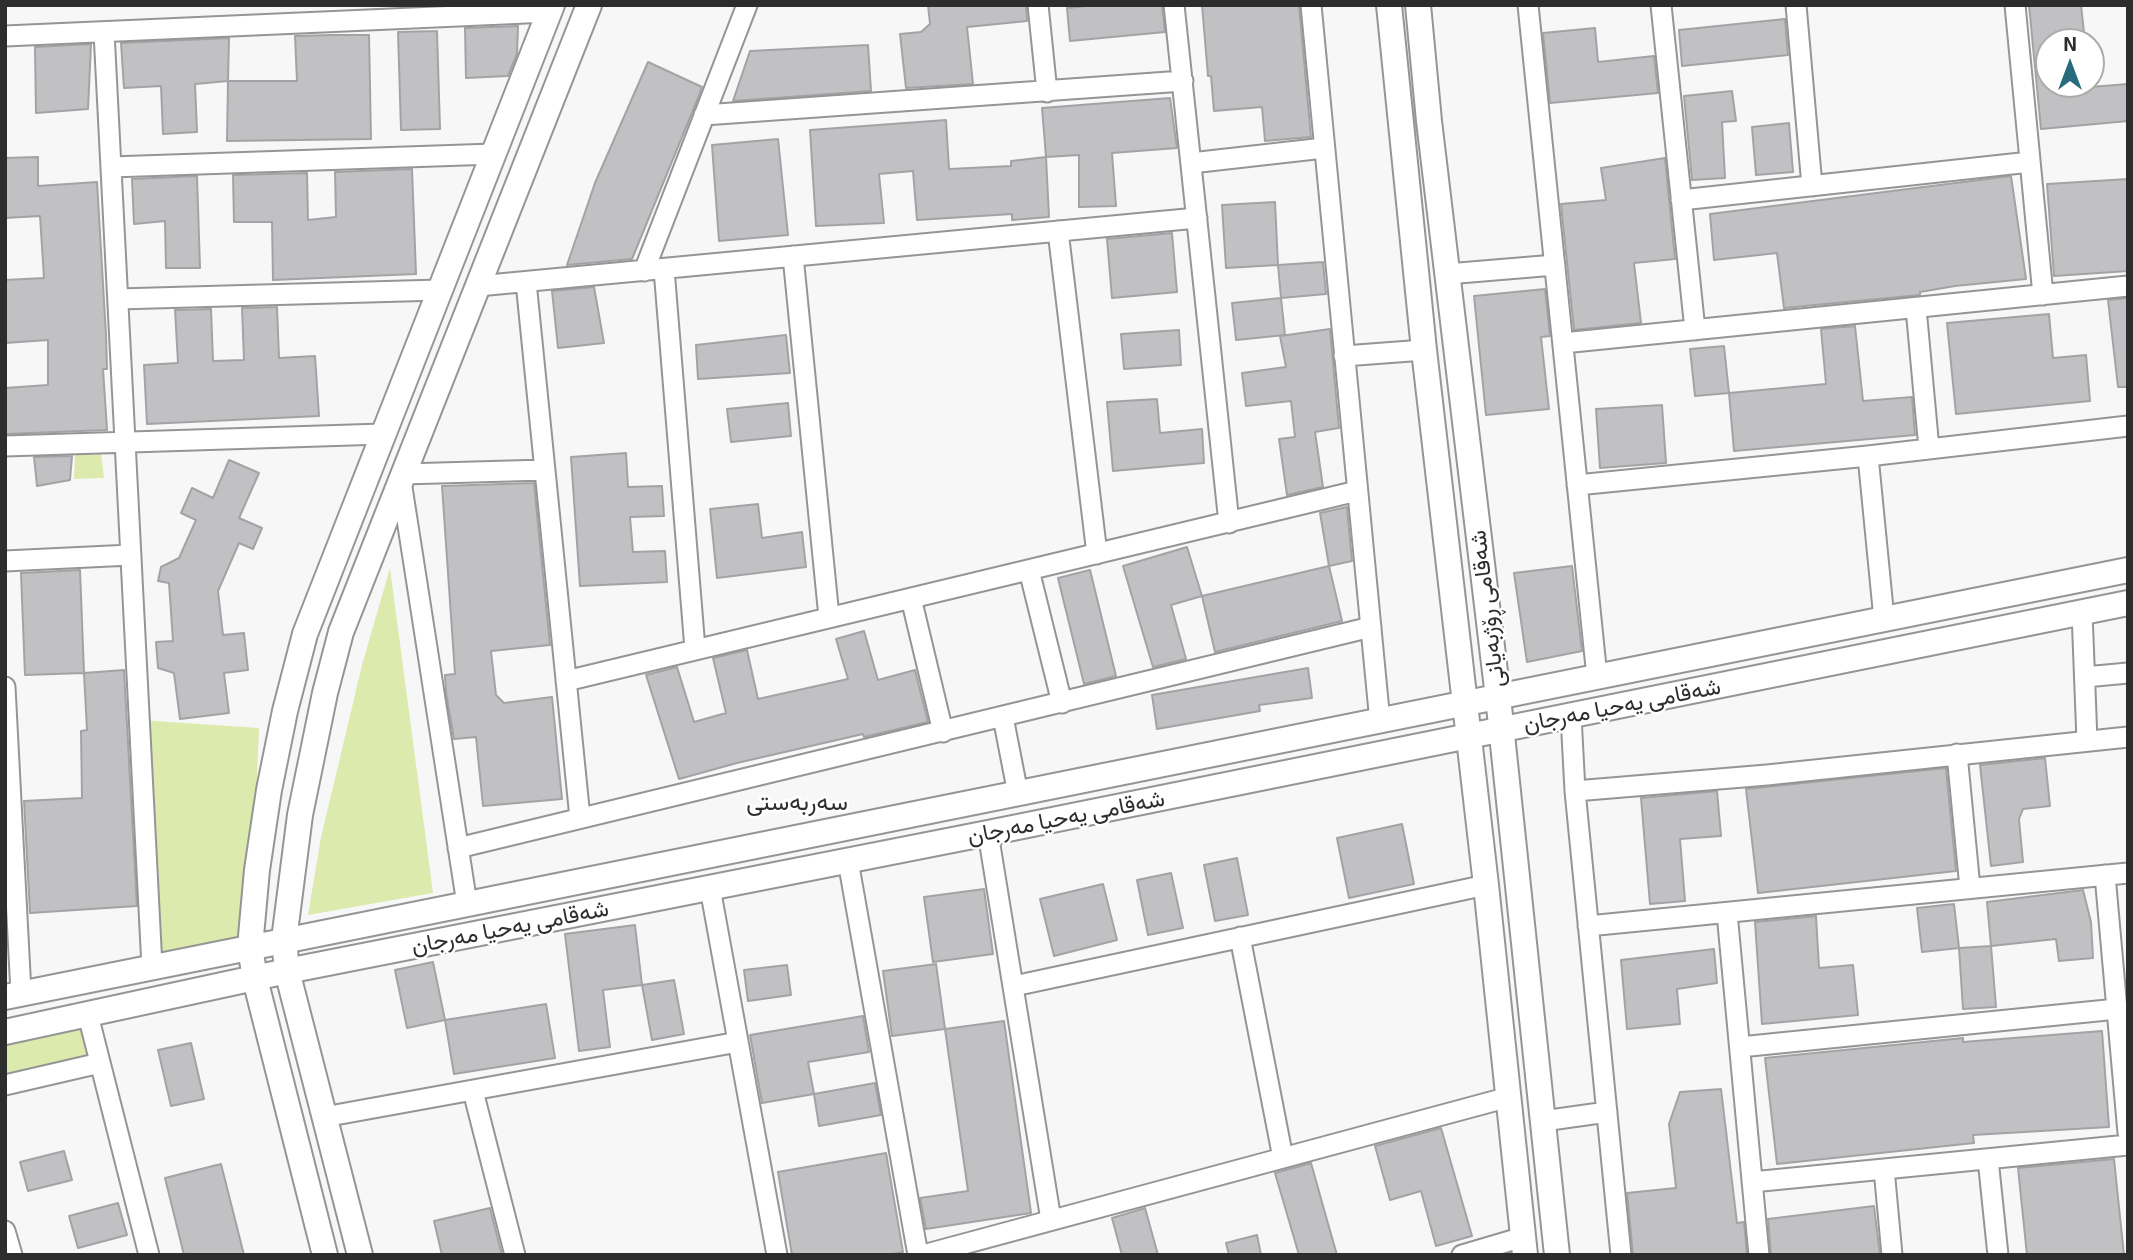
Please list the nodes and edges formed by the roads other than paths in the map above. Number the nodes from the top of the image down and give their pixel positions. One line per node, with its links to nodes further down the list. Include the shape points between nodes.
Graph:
1 (589, 5): 29 (street)
2 (747, 5): 17 (street)
3 (1038, 5): 16 (street)
4 (1174, 5): 15 (street)
5 (1311, 5): 20 (street)
6 (1389, 5): 19 (street, شەقامی ڕۆژبەیانی)
7 (1418, 5): 18 (street, شەقامی ڕۆژبەیانی)
8 (1528, 5): 32 (street)
9 (1661, 5): 26 (street)
10 (1796, 5): 25 (street)
11 (2015, 5): 22 (street)
12 (540, 9): 13 (street); 21 (street)
13 (104, 32): 14 (street); 24 (street)
14 (5, 36)
15 (1182, 81): 16 (street); 23 (street)
16 (1047, 92): 17 (street)
17 (704, 116): 34 (street)
18 (1429, 121): 19 (street); 35 (street, شەقامی ڕۆژبەیانی)
19 (1400, 124): 45 (street, شەقامی ڕۆژبەیانی)
20 (1324, 148): 23 (street); 46 (street)
21 (494, 154): 24 (street); 27 (street)
22 (2030, 162): 25 (street); 40 (street)
23 (1191, 163): 28 (street)
24 (111, 167): 41 (street)
25 (1812, 186): 26 (street)
26 (1681, 200): 43 (street)
27 (472, 208): 29 (street); 39 (street)
28 (1197, 218): 30 (street); 57 (street)
29 (503, 222): 37 (street)
30 (1058, 231): 31 (street); 58 (street)
31 (793, 256): 33 (street); 67 (street)
32 (1555, 265): 35 (street); 44 (street)
33 (664, 269): 34 (street); 71 (street)
34 (644, 271): 36 (street)
35 (1447, 274): 77 (street, شەقامی ڕۆژبەیانی)
36 (526, 282): 37 (street); 53 (street)
37 (478, 286): 54 (street)
38 (2128, 286): 40 (street)
39 (440, 290): 41 (street); 48 (street)
40 (2043, 295): 42 (street)
41 (118, 299): 49 (street)
42 (1916, 308): 43 (street); 51 (street)
43 (1695, 330): 44 (street)
44 (1563, 343): 55 (street)
45 (1424, 350): 46 (street); 79 (street, شەقامی ڕۆژبەیانی)
46 (1344, 356): 56 (street)
47 (2128, 426): 51 (street)
48 (383, 434): 49 (street); 104 (street, via 305,634 269,790)
49 (126, 442): 50 (street); 59 (street)
50 (5, 446)
51 (1928, 449): 52 (street)
52 (1868, 456): 55 (street); 68 (street)
53 (545, 470): 54 (street); 75 (street)
54 (402, 478): 94 (street); 106 (street, via 341,632 298,828)
55 (1577, 485): 73 (street)
56 (1357, 491): 57 (street); 69 (street)
57 (1229, 523): 58 (street)
58 (1097, 554): 61 (street)
59 (131, 555): 60 (street); 109 (street)
60 (5, 561)
61 (1029, 570): 63 (street); 78 (street)
62 (2128, 570): 64 (street, شەقامی یەحیا مەرجان)
63 (911, 598): 67 (street); 84 (street)
64 (1984, 599): 68 (street, شەقامی یەحیا مەرجان); 70 (street)
65 (2128, 603): 66 (street, شەقامی یەحیا مەرجان)
66 (2082, 612): 70 (street, شەقامی یەحیا مەرجان); 74 (street)
67 (828, 617): 71 (street)
68 (1884, 619): 73 (street, شەقامی یەحیا مەرجان)
69 (1371, 627): 78 (street); 82 (street)
70 (1990, 631): 80 (street, شەقامی یەحیا مەرجان)
71 (695, 649): 75 (street)
72 (2128, 673): 74 (street)
73 (1597, 677): 77 (street, شەقامی یەحیا مەرجان)
74 (2084, 677): 87 (street)
75 (566, 681): 91 (street)
76 (5, 687): 113 (street)
77 (1498, 697): 79 (street, شەقامی یەحیا مەرجان); 83 (street, شەقامی ڕۆژبەیانی)
78 (1062, 703): 81 (street)
79 (1464, 704): 82 (street, شەقامی یەحیا مەرجان); 85 (street, شەقامی ڕۆژبەیانی)
80 (1571, 716): 83 (street, شەقامی یەحیا مەرجان); 89 (street)
81 (1003, 717): 84 (street); 90 (street)
82 (1380, 722): 90 (street, شەقامی یەحیا مەرجان)
83 (1502, 729): 85 (street, شەقامی یەحیا مەرجان); 127 (street, شەقامی ڕۆژبەیانی)
84 (943, 732): 91 (street)
85 (1468, 736): 93 (street, شەقامی یەحیا مەرجان); 99 (street, شەقامی ڕۆژبەیانی)
86 (2128, 737): 87 (street)
87 (2087, 741): 88 (street)
88 (1957, 754): 89 (street); 101 (street)
89 (1575, 791): 105 (street)
90 (1018, 794): 92 (street, شەقامی یەحیا مەرجان)
91 (580, 818): 94 (street)
92 (900, 818): 95 (street); 102 (street, شەقامی یەحیا مەرجان)
93 (988, 833): 95 (street, شەقامی یەحیا مەرجان); 112 (street)
94 (458, 848): 102 (street)
95 (905, 849): 96 (street, شەقامی یەحیا مەرجان)
96 (849, 860): 100 (street, شەقامی یەحیا مەرجان); 144 (street)
97 (2128, 873): 98 (street)
98 (2105, 875): 101 (street); 116 (street)
99 (1486, 885): 107 (street); 124 (street, شەقامی ڕۆژبەیانی)
100 (710, 888): 110 (street, شەقامی یەحیا مەرجان); 119 (street)
101 (1970, 888): 103 (street)
102 (467, 904): 106 (street, شەقامی یەحیا مەرجان)
103 (1727, 912): 105 (street); 120 (street)
104 (253, 915): 106 (street); 108 (street)
105 (1588, 926): 125 (street)
106 (285, 929): 108 (street, شەقامی یەحیا مەرجان); 110 (street)
107 (1240, 937): 112 (street); 130 (street)
108 (250, 947): 109 (street, شەقامی یەحیا مەرجان); 111 (street)
109 (152, 967): 113 (street, شەقامی یەحیا مەرجان)
110 (287, 971): 111 (street, شەقامی یەحیا مەرجان); 114 (street)
111 (255, 979): 115 (street); 117 (street, شەقامی یەحیا مەرجان)
112 (1014, 986): 134 (street)
113 (13, 995)
114 (293, 997): 115 (street); 126 (street)
115 (262, 1004): 140 (street)
116 (2117, 1009): 120 (street); 128 (street)
117 (88, 1015): 118 (street, شەقامی یەحیا مەرجان); 121 (street)
118 (5, 1032)
119 (738, 1042): 123 (street); 143 (street)
120 (1740, 1047): 133 (street)
121 (100, 1063): 122 (street); 139 (street)
122 (5, 1085)
123 (472, 1091): 126 (street); 142 (street)
124 (1509, 1097): 130 (street); 136 (street, شەقامی ڕۆژبەیانی)
125 (1607, 1112): 127 (street); 147 (street)
126 (324, 1117): 141 (street)
127 (1543, 1121): 146 (street, شەقامی ڕۆژبەیانی)
128 (2128, 1133)
129 (2128, 1145): 131 (street)
130 (1283, 1158): 134 (street)
131 (1988, 1159): 132 (street); 150 (street)
132 (1884, 1169): 133 (street); 149 (street)
133 (1752, 1182): 148 (street)
134 (1051, 1220): 137 (street)
135 (5, 1231): 138 (street)
136 (1524, 1246): 145 (street)
137 (978, 1247): 144 (street)
138 (12, 1255)
139 (149, 1255)
140 (325, 1255)
141 (360, 1255)
142 (514, 1255)
143 (777, 1255)
144 (920, 1255)
145 (1462, 1255)
146 (1557, 1255)
147 (1621, 1255)
148 (1759, 1255)
149 (1892, 1255)
150 (1998, 1255)

